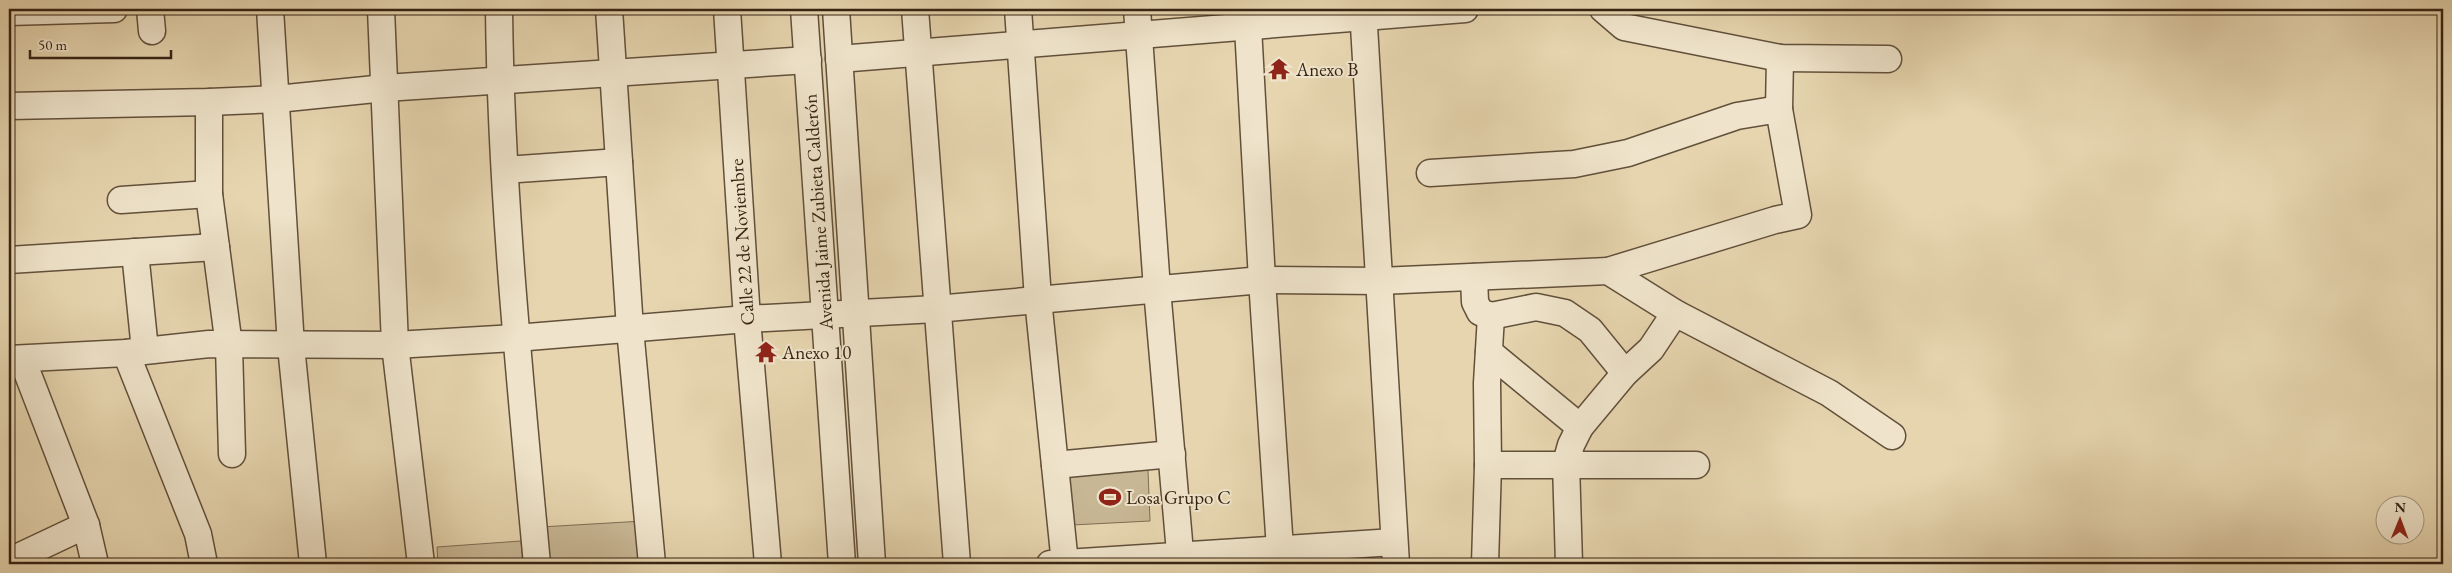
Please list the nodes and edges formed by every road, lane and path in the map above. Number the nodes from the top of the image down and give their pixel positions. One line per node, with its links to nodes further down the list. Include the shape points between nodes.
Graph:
1 (114, 9): 14 (street)
2 (270, 9): 28 (street)
3 (381, 9): 27 (street)
4 (499, 9): 26 (street)
5 (609, 9): 25 (street)
6 (727, 9): 24 (street, Calle 22 de Noviembre)
7 (804, 9): 22 (street, Avenida Jaime Zubieta Calderón)
8 (836, 9): 21 (street, Avenida Jaime Zubieta Calderón)
9 (915, 9): 19 (street)
10 (1018, 9): 18 (street)
11 (1138, 9): 17 (street)
12 (1465, 9): 15 (street)
13 (1603, 9): 20 (street, via 1624,27)
14 (9, 12)
15 (1363, 13): 16 (street); 43 (street)
16 (1248, 17): 17 (street); 42 (street)
17 (1139, 36): 18 (street); 44 (street)
18 (1020, 44): 19 (street); 45 (street)
19 (918, 52): 21 (street); 46 (street)
20 (1780, 58): 23 (street); 31 (street)
21 (839, 59): 47 (street, Avenida Jaime Zubieta Calderón)
22 (808, 60): 24 (street); 49 (street, Avenida Jaime Zubieta Calderón)
23 (1888, 60)
24 (731, 66): 25 (street); 51 (street, Calle 22 de Noviembre)
25 (613, 74): 26 (street); 32 (street)
26 (500, 81): 27 (street); 33 (street)
27 (385, 88): 28 (street); 54 (street)
28 (277, 99): 29 (street); 56 (street)
29 (209, 102): 30 (street); 35 (street)
30 (9, 106)
31 (1779, 110): 34 (street, via 1737,116 1628,153 1574,164); 40 (street, via 1798,215)
32 (619, 162): 33 (street); 52 (street)
33 (505, 170): 53 (street)
34 (1430, 173)
35 (209, 194): 36 (street); 37 (street)
36 (121, 200)
37 (216, 247): 38 (street); 55 (street)
38 (135, 252): 39 (street); 57 (street)
39 (9, 260)
40 (1608, 271): 41 (street); 48 (street)
41 (1474, 277): 43 (street); 50 (street, via 1475,302 1480,312)
42 (1262, 280): 43 (street); 44 (street); 71 (street)
43 (1380, 281): 70 (street)
44 (1157, 289): 45 (street); 64 (street)
45 (1038, 299): 46 (street); 65 (street)
46 (936, 309): 47 (street); 83 (street)
47 (855, 312): 49 (street); 82 (street, Avenida Jaime Zubieta Calderón)
48 (1675, 313): 60 (street, via 1651,349); 62 (street, via 1829,393)
49 (825, 314): 51 (street); 81 (street, Avenida Jaime Zubieta Calderón)
50 (1491, 316): 58 (street); 60 (street, via 1536,307 1565,313 1590,330)
51 (747, 319): 52 (street); 80 (street, Calle 22 de Noviembre)
52 (630, 329): 53 (street); 79 (street)
53 (516, 338): 54 (street); 78 (street)
54 (395, 345): 56 (street); 77 (street)
55 (229, 346): 56 (street); 57 (street, via 185,346); 63 (street)
56 (291, 346): 76 (street)
57 (136, 352): 59 (street); 75 (street, via 198,534)
58 (1488, 352): 61 (street); 67 (street)
59 (15, 359): 69 (street)
60 (1625, 373): 61 (street)
61 (1580, 427): 66 (street)
62 (1892, 436)
63 (232, 454)
64 (1172, 454): 65 (street); 73 (street)
65 (1055, 464): 84 (street)
66 (1566, 464): 67 (street); 68 (street); 86 (street)
67 (1488, 465): 85 (street)
68 (1696, 465)
69 (86, 525): 72 (street); 74 (street)
70 (1395, 553): 71 (street)
71 (1280, 557): 73 (street)
72 (16, 558)
73 (1180, 560): 84 (street)
74 (95, 564)
75 (204, 564)
76 (313, 564)
77 (421, 564)
78 (538, 564)
79 (652, 564)
80 (768, 564)
81 (842, 564)
82 (872, 564)
83 (957, 564)
84 (1060, 564)
85 (1485, 564)
86 (1569, 564)

